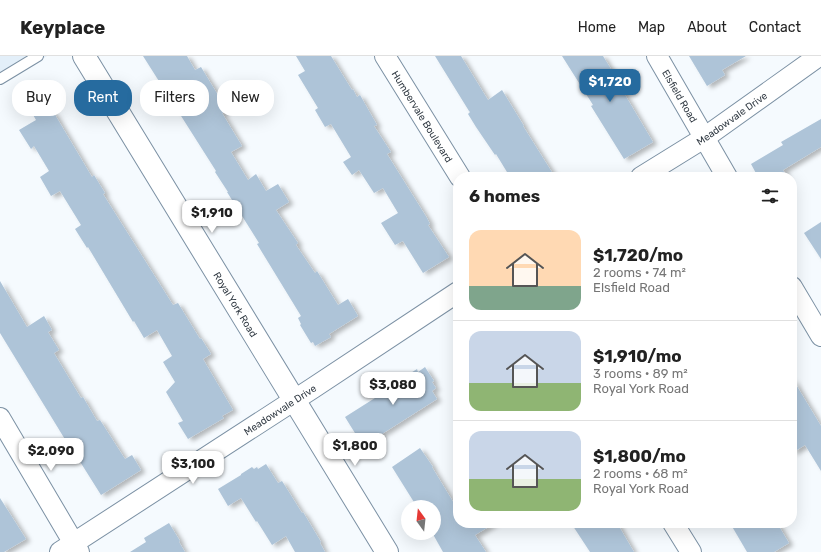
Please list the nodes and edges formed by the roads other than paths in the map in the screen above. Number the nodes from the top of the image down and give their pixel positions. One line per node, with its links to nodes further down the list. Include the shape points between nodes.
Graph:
1 (38, 56): 6 (lane)
2 (84, 56): 14 (main road, Royal York Road)
3 (384, 56): 8 (street, Humbervale Boulevard)
4 (657, 56): 7 (street, Elsfield Road)
5 (819, 56): 7 (street, Meadowvale Drive)
6 (0, 79)
7 (704, 138): 9 (street, Meadowvale Drive); 10 (street, Elsfield Road)
8 (457, 172)
9 (649, 172)
10 (724, 172)
11 (453, 295): 14 (street, Meadowvale Drive)
12 (797, 295): 13 (street)
13 (821, 336)
14 (294, 400): 17 (street, Meadowvale Drive); 18 (main road, Royal York Road)
15 (0, 418): 17 (street)
16 (676, 528): 19 (street)
17 (71, 549)
18 (387, 552)
19 (691, 552)

